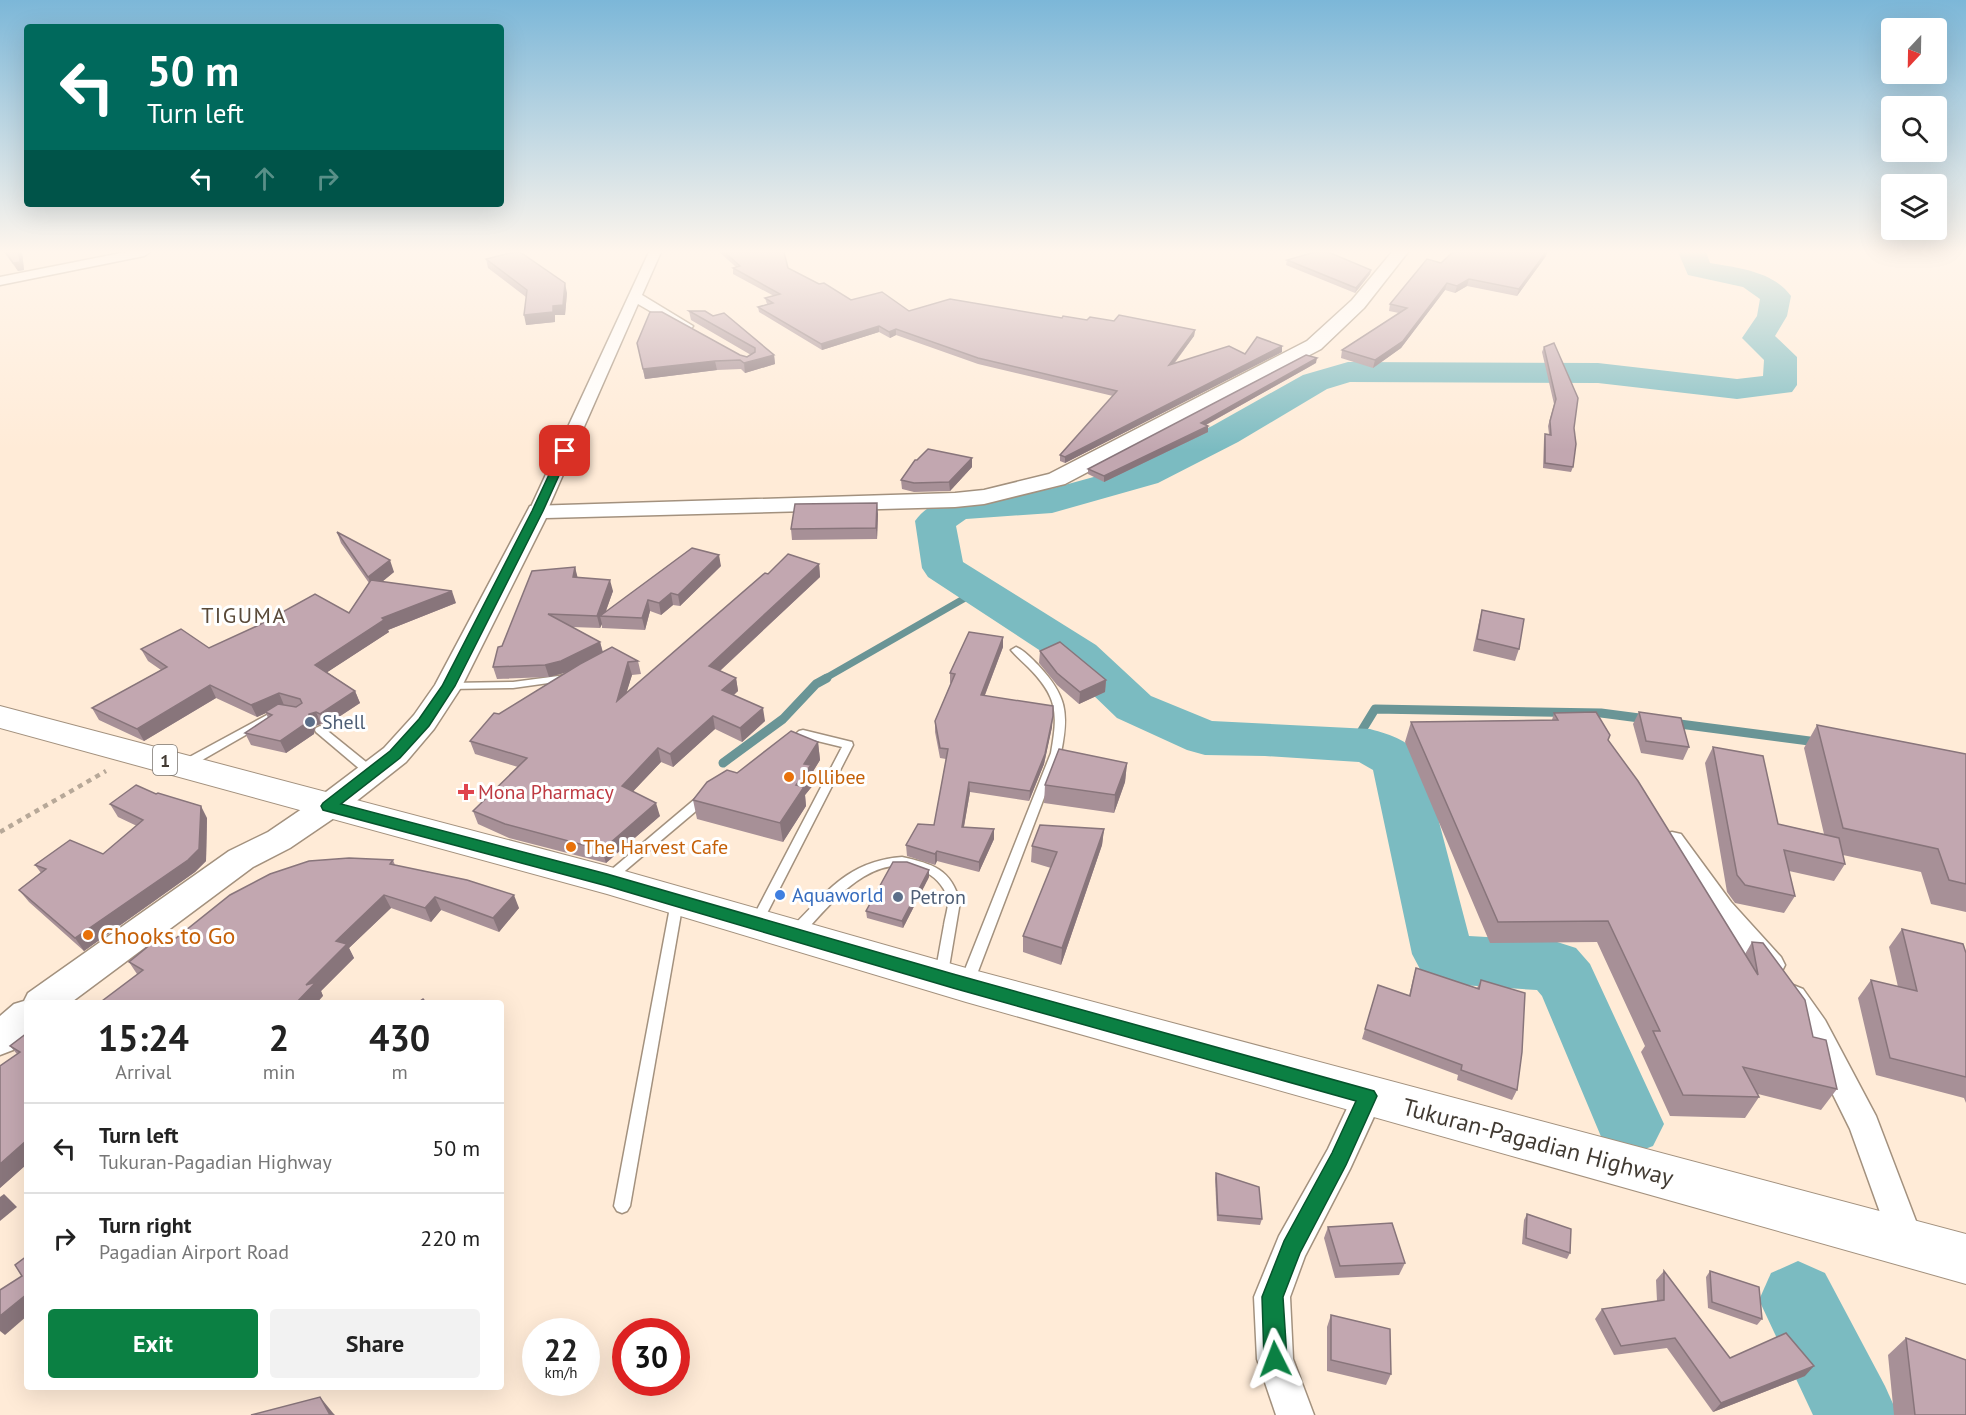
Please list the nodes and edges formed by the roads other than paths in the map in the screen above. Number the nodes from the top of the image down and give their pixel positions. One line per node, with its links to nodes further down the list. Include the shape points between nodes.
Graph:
1 (625, 318): 5 (street)
2 (672, 318): 4 (street)
3 (1343, 318): 5 (street, via 1314,345 1057,479 984,497)
4 (696, 332)
5 (538, 511): 8 (street)
6 (1016, 650): 22 (lane, via 1033,665 1058,702 1058,742 1040,794)
7 (577, 674): 8 (lane, via 549,682)
8 (448, 686): 14 (street, via 412,737)
9 (291, 710): 13 (lane, via 260,721)
10 (0, 717): 13 (highway, Tukuran-Pagadian Highway / 1)
11 (320, 730): 14 (lane)
12 (786, 746): 20 (lane, via 804,734 848,745)
13 (183, 766): 16 (highway, Tukuran-Pagadian Highway / 1)
14 (372, 774): 16 (street)
15 (718, 788): 18 (lane)
16 (328, 806): 18 (highway, Tukuran-Pagadian Highway / 1); 21 (street, via 279,840 253,866)
17 (1655, 818): 31 (street, via 1722,909 1771,966 1815,1029 1865,1126)
18 (607, 880): 19 (highway, Tukuran-Pagadian Highway / 1)
19 (678, 901): 20 (highway, Tukuran-Pagadian Highway / 1); 30 (lane)
20 (775, 929): 22 (highway, Tukuran-Pagadian Highway / 1); 22 (lane, via 857,872 885,862 914,863 938,873 952,891)
21 (128, 949): 23 (street); 24 (street)
22 (953, 981): 29 (highway, Tukuran-Pagadian Highway / 1)
23 (47, 1000)
24 (70, 1000)
25 (24, 1018): 27 (street)
26 (24, 1032): 28 (street)
27 (0, 1038)
28 (0, 1046)
29 (1368, 1096): 31 (highway, Tukuran-Pagadian Highway / 1); 33 (street, via 1291,1248 1272,1297 1275,1359)
30 (622, 1206)
31 (1907, 1242): 32 (highway, Tukuran-Pagadian Highway / 1)
32 (1966, 1260)
33 (1295, 1415)

